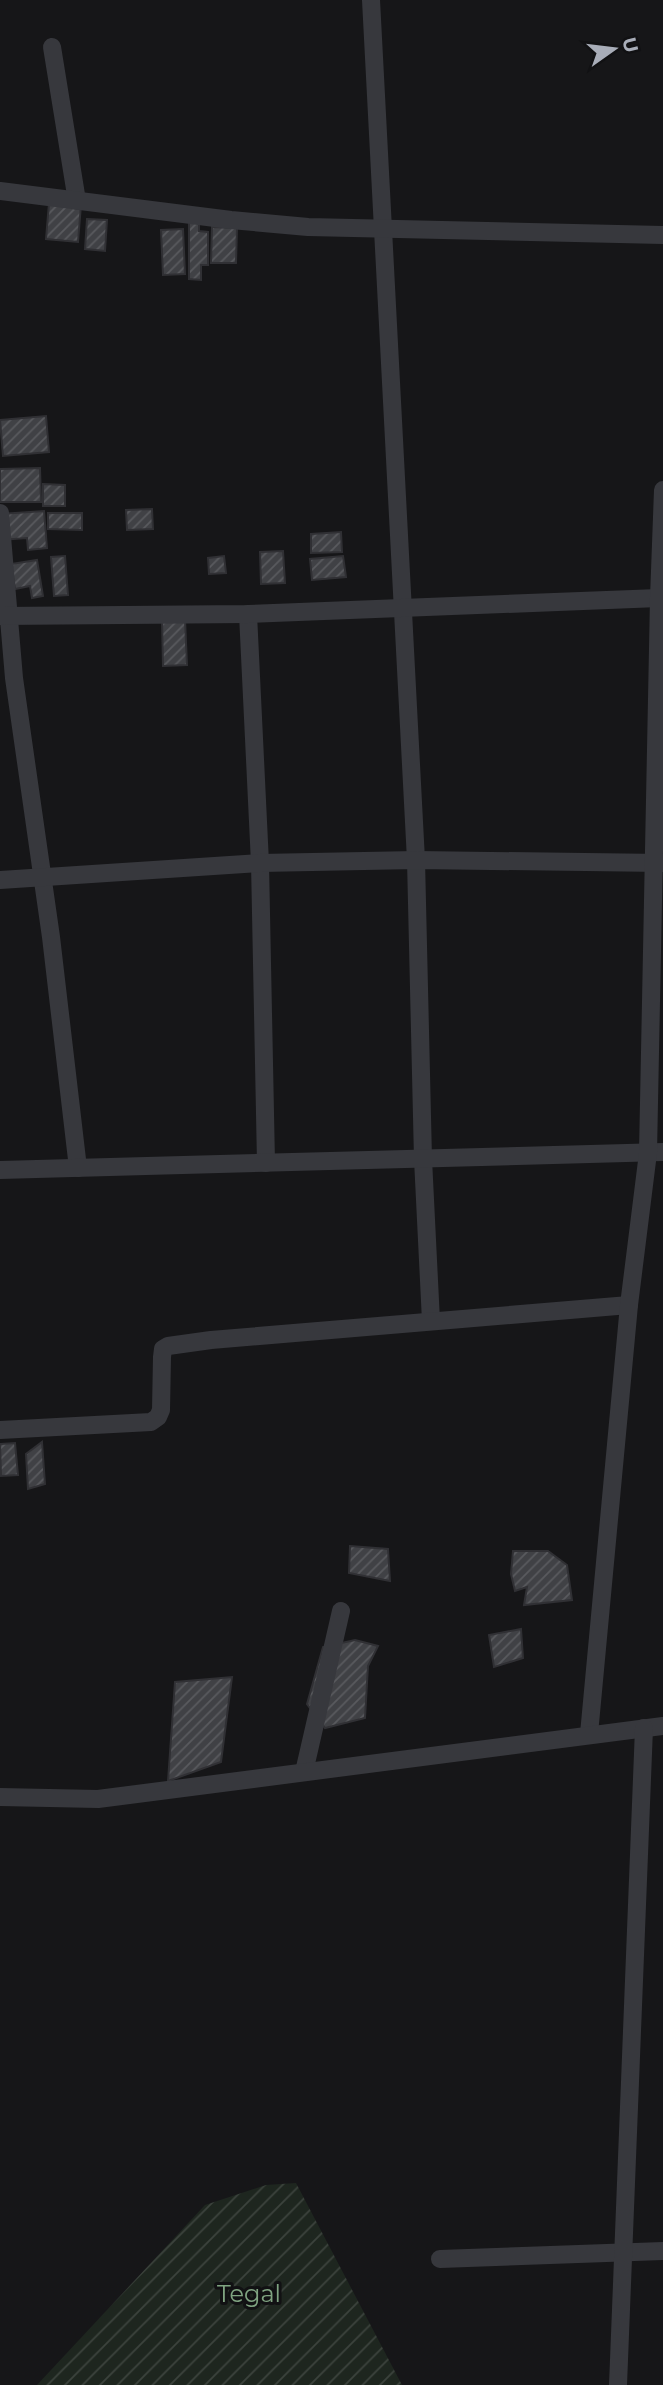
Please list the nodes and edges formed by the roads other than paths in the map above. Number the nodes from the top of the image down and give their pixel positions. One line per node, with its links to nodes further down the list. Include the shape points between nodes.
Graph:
1 (371, 0): 5 (street)
2 (52, 47): 4 (street)
3 (0, 191): 4 (street)
4 (77, 201): 5 (street, via 231,220)
5 (381, 229): 6 (street); 10 (street)
6 (663, 235)
7 (663, 494): 9 (street)
8 (0, 513): 12 (street)
9 (659, 598): 10 (street); 15 (street)
10 (403, 608): 11 (street); 13 (street)
11 (248, 614): 12 (street); 14 (street)
12 (4, 616): 16 (street)
13 (416, 860): 14 (street); 15 (street); 19 (street)
14 (260, 863): 16 (street); 20 (street)
15 (659, 863): 18 (street)
16 (43, 876): 17 (street); 21 (street)
17 (0, 880)
18 (656, 1153): 19 (street); 23 (street)
19 (423, 1159): 20 (street); 24 (street)
20 (266, 1163): 21 (street)
21 (78, 1168): 22 (street)
22 (0, 1170)
23 (629, 1305): 24 (street); 29 (street)
24 (431, 1321): 25 (street, via 168,1346 162,1357 161,1410 151,1422)
25 (0, 1430)
26 (341, 1611): 30 (street)
27 (663, 1726): 28 (street)
28 (644, 1728): 29 (street); 33 (street)
29 (589, 1734): 30 (street)
30 (304, 1772): 31 (street, via 98,1799)
31 (0, 1797)
32 (663, 2251): 33 (street)
33 (624, 2253): 34 (street); 35 (street)
34 (440, 2259)
35 (618, 2385)

